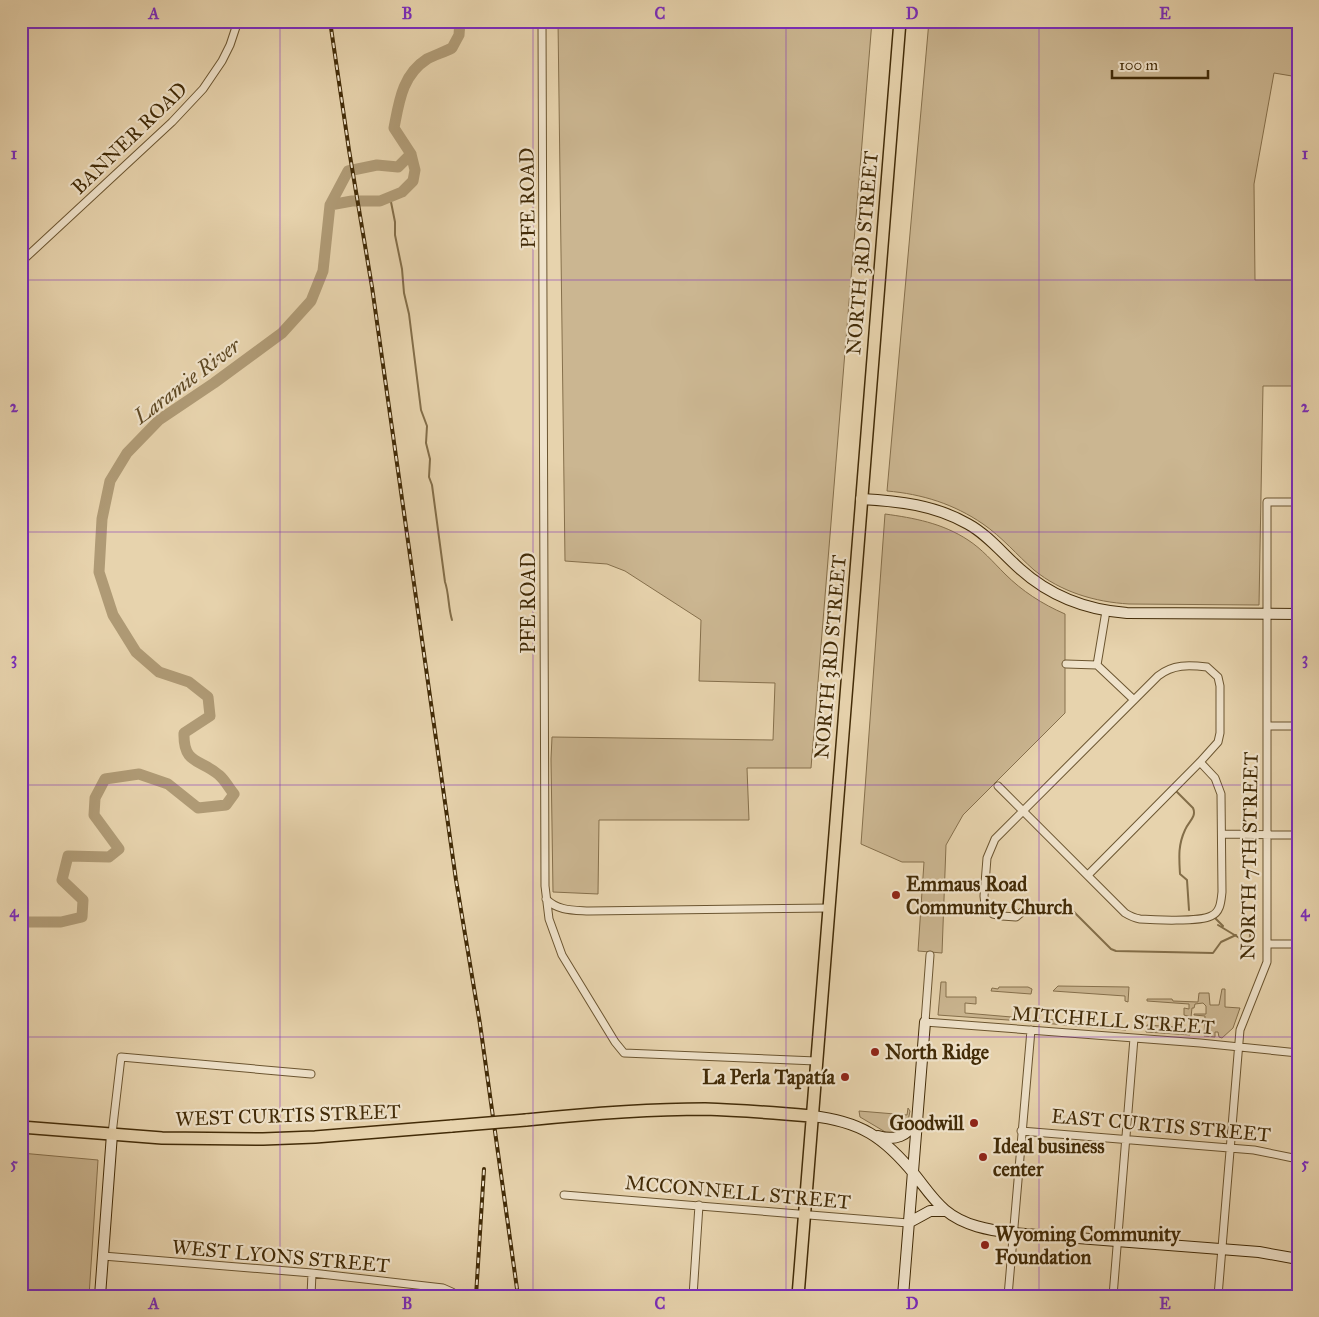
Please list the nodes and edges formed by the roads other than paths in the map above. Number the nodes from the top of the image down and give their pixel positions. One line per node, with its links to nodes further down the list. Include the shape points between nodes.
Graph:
1 (238, 21): 4 (street, BANNER ROAD, via 226,53 203,89 172,122)
2 (542, 21): 22 (street, PFE ROAD)
3 (900, 21): 5 (main road, NORTH 3RD STREET)
4 (21, 262)
5 (862, 499): 7 (street, via 907,503 951,515 970,525 1034,581 1069,600); 23 (main road, NORTH 3RD STREET)
6 (1298, 502): 8 (street, NORTH 7TH STREET, via 1267,502)
7 (1106, 611): 8 (street); 11 (street)
8 (1267, 614): 9 (street); 13 (street, NORTH 7TH STREET)
9 (1298, 614)
10 (1066, 664): 11 (street)
11 (1097, 665): 12 (street)
12 (1133, 699): 15 (street, via 1173,667 1200,666 1214,671 1220,686 1220,733 1218,742); 17 (street)
13 (1267, 726): 14 (street); 19 (street, NORTH 7TH STREET)
14 (1298, 726)
15 (1200, 762): 18 (street, via 1219,786); 21 (street)
16 (998, 786): 17 (street)
17 (1023, 810): 21 (street); 24 (street, via 994,839 989,849 984,896 985,905 994,914 1016,917)
18 (1222, 834): 19 (street); 21 (street, via 1221,904 1212,916 1138,919 1125,913)
19 (1267, 835): 20 (street); 25 (street, NORTH 7TH STREET)
20 (1298, 835)
21 (1088, 875)
22 (546, 898): 23 (street, via 565,910 589,911); 33 (street, PFE ROAD, via 557,943 624,1053)
23 (829, 908): 33 (main road, NORTH 3RD STREET)
24 (1022, 912)
25 (1267, 944): 26 (street); 31 (street, NORTH 7TH STREET, via 1267,962 1240,1030)
26 (1298, 944)
27 (930, 955): 28 (street)
28 (926, 1022): 29 (street, MITCHELL STREET); 36 (street)
29 (1031, 1030): 30 (street, MITCHELL STREET); 38 (street)
30 (1134, 1038): 31 (street, MITCHELL STREET); 41 (street)
31 (1239, 1046): 32 (street, MITCHELL STREET); 42 (street, NORTH 7TH STREET)
32 (1298, 1053)
33 (816, 1061): 35 (main road, NORTH 3RD STREET)
34 (311, 1074): 39 (street, via 120,1057)
35 (811, 1116): 39 (main road, WEST CURTIS STREET, bridge, via 679,1109 315,1137 162,1138); 40 (street, via 843,1121); 48 (main road, NORTH 3RD STREET)
36 (917, 1119): 40 (street, via 908,1132 896,1138); 44 (street)
37 (21, 1128): 39 (main road, WEST CURTIS STREET)
38 (1021, 1131): 41 (street, EAST CURTIS STREET); 50 (street)
39 (112, 1134): 53 (street)
40 (873, 1134): 44 (street)
41 (1125, 1141): 42 (street, EAST CURTIS STREET); 51 (street)
42 (1230, 1148): 43 (street, EAST CURTIS STREET); 52 (street, NORTH 7TH STREET)
43 (1298, 1159)
44 (912, 1172): 47 (street); 49 (street)
45 (564, 1195): 46 (street, MCCONNELL STREET)
46 (699, 1205): 48 (street, MCCONNELL STREET); 59 (street)
47 (946, 1211): 49 (street, via 930,1212); 50 (street, via 987,1230)
48 (804, 1213): 49 (street, MCCONNELL STREET); 60 (main road, NORTH 3RD STREET)
49 (908, 1223): 61 (street)
50 (1013, 1233): 51 (street); 62 (street)
51 (1117, 1241): 52 (street); 63 (street)
52 (1222, 1249): 54 (street); 64 (street, NORTH 7TH STREET)
53 (103, 1256): 55 (street, WEST LYONS STREET); 56 (street)
54 (1298, 1259)
55 (312, 1273): 57 (street); 58 (street, WEST LYONS STREET, via 444,1288)
56 (100, 1296)
57 (311, 1296)
58 (454, 1296)
59 (692, 1296)
60 (798, 1296)
61 (902, 1296)
62 (1008, 1296)
63 (1113, 1296)
64 (1218, 1296)

